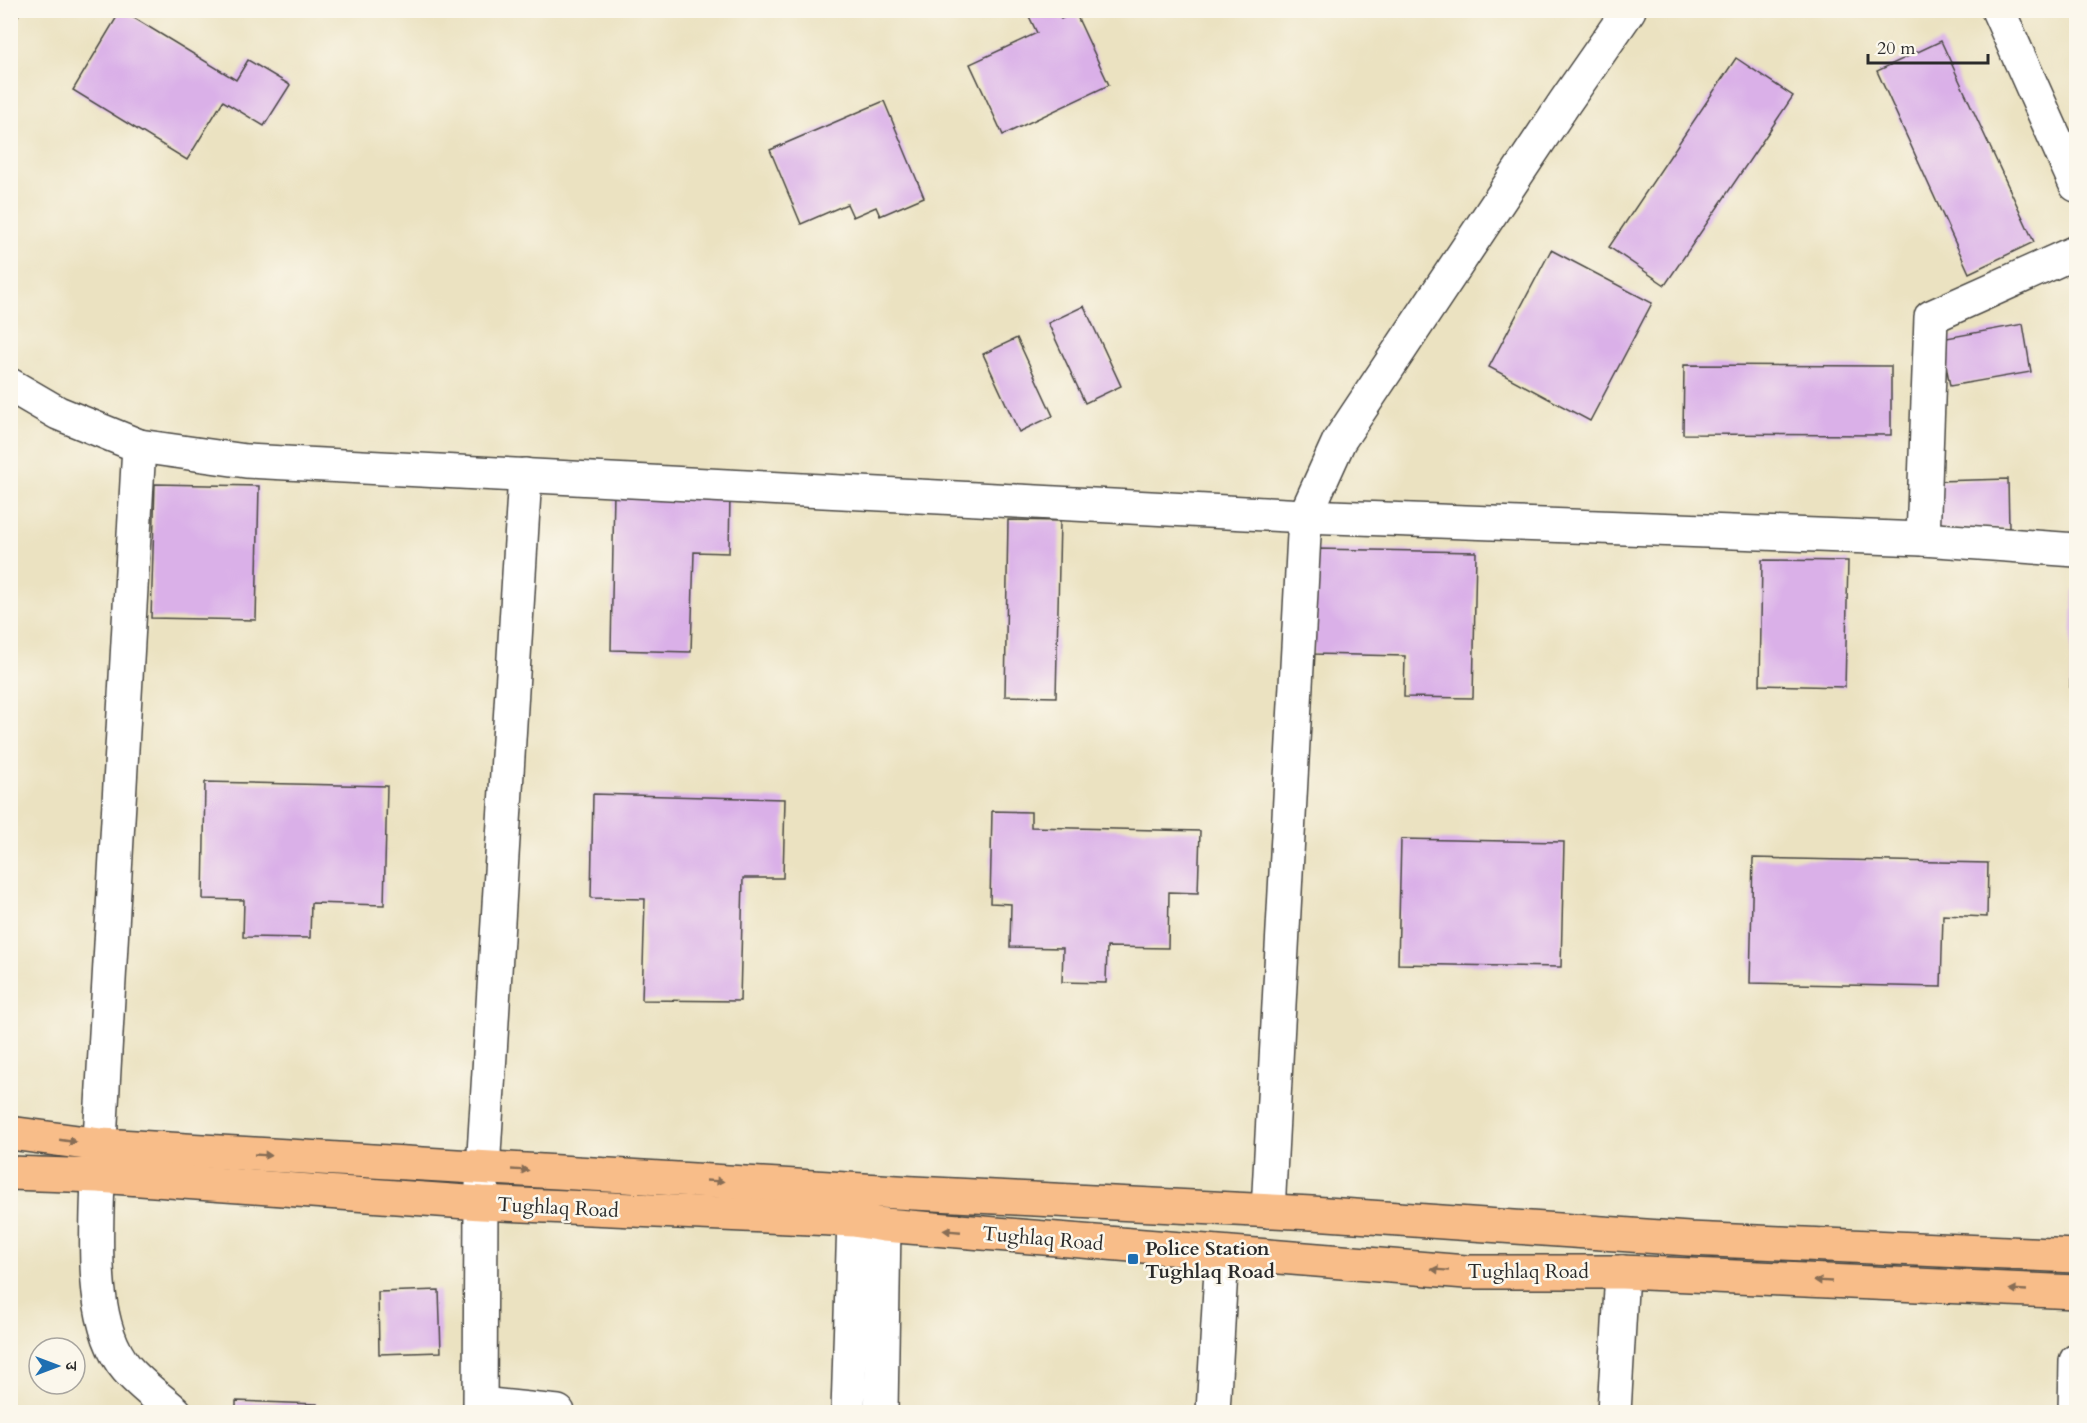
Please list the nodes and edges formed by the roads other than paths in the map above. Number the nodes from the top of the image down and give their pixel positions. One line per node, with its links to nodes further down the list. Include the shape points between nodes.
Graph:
1 (1629, 10): 8 (lane, via 1339,441)
2 (1998, 10): 3 (lane)
3 (2074, 174)
4 (2076, 252): 9 (lane, via 1931,317)
5 (10, 385): 6 (lane, via 58,413)
6 (139, 446): 7 (lane, via 246,461); 12 (lane)
7 (525, 475): 8 (lane); 13 (lane)
8 (1305, 516): 9 (lane); 16 (lane)
9 (1923, 539): 10 (lane)
10 (2076, 550)
11 (10, 1133): 12 (main road, Tughlaq Road, one-way to 12)
12 (100, 1161): 13 (main road, Tughlaq Road, one-way to 13); 14 (main road, Tughlaq Road); 15 (main road, Tughlaq Road); 24 (lane, via 96,1268 99,1298 112,1346 126,1368)
13 (483, 1168): 15 (lane); 16 (main road, Tughlaq Road, one-way to 16)
14 (10, 1173)
15 (481, 1203): 17 (main road, Tughlaq Road); 23 (lane)
16 (1269, 1211): 19 (main road, Tughlaq Road, via 1689,1239)
17 (868, 1222): 18 (main road, Tughlaq Road, one-way to 17); 26 (lane); 27 (lane)
18 (1222, 1253): 20 (main road, Tughlaq Road, one-way to 18, via 1466,1272); 28 (lane)
19 (2076, 1256)
20 (1622, 1272): 21 (main road, Tughlaq Road, one-way to 20); 29 (lane)
21 (2076, 1292)
22 (2076, 1361): 30 (lane)
23 (480, 1408): 25 (lane)
24 (175, 1413)
25 (558, 1413)
26 (848, 1413)
27 (881, 1413)
28 (1214, 1413)
29 (1614, 1413)
30 (2075, 1413)

